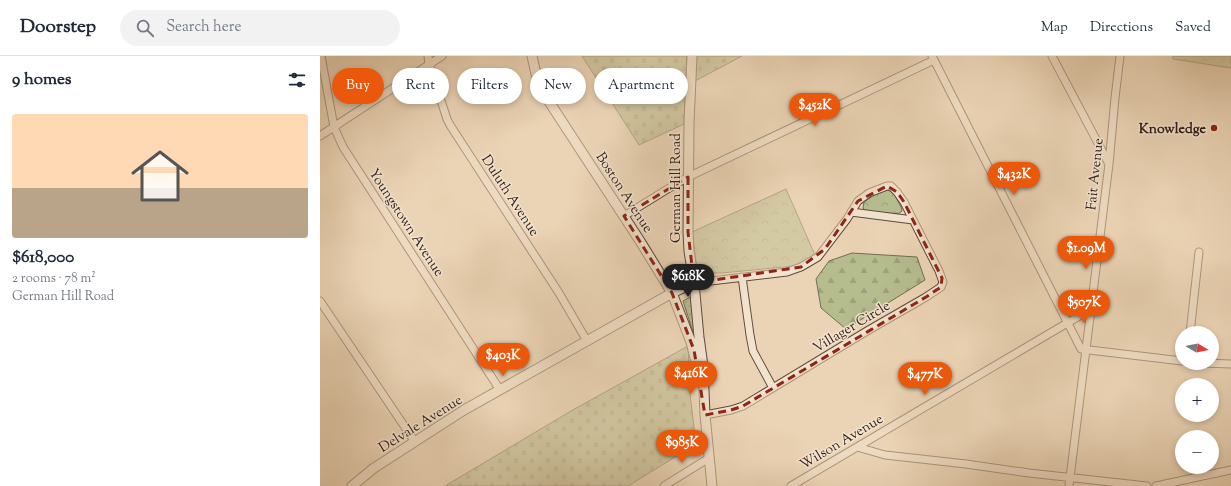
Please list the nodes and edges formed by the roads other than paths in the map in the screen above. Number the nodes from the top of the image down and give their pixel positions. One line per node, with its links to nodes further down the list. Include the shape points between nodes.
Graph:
1 (321, 56): 10 (street, Youngstown Avenue)
2 (428, 56): 9 (street, Duluth Avenue)
3 (442, 56): 9 (street)
4 (532, 56): 15 (street, Boston Avenue, via 536,74 548,100)
5 (692, 56): 13 (street, German Hill Road)
6 (1052, 56): 12 (street)
7 (1120, 56): 12 (street, Fait Avenue)
8 (933, 58): 13 (street); 23 (street)
9 (430, 64): 10 (street); 25 (street, Duluth Avenue, via 447,119)
10 (334, 127): 11 (street); 31 (street, Youngstown Avenue, via 343,147)
11 (320, 136)
12 (1109, 164): 22 (street, Fait Avenue)
13 (688, 178): 15 (street); 19 (street, German Hill Road, via 689,251)
14 (851, 212): 16 (street); 16 (street, Villager Circle, via 862,197 891,186); 18 (street, Villager Circle, via 825,249 810,263 787,272)
15 (624, 216): 20 (street, Boston Avenue)
16 (913, 220): 30 (street, Villager Circle, via 939,271 943,282 941,287)
17 (1199, 252): 24 (street)
18 (742, 277): 19 (street, Villager Circle); 30 (street, via 753,351)
19 (694, 283): 20 (street, Delvale Avenue); 32 (street, German Hill Road, via 703,366)
20 (672, 293): 25 (street, Delvale Avenue); 32 (street, Boston Avenue, via 691,342)
21 (320, 301): 33 (street)
22 (1091, 309): 23 (street, Wilson Avenue); 26 (street, Fait Avenue)
23 (1068, 323): 26 (street, via 1081,349); 34 (street, Wilson Avenue)
24 (1191, 326)
25 (587, 341): 31 (street, Delvale Avenue)
26 (1086, 349): 27 (street); 37 (street, Fait Avenue)
27 (1175, 360)
28 (1219, 364): 29 (street)
29 (1231, 364)
30 (773, 388): 32 (street, Villager Circle, via 743,406)
31 (500, 390): 33 (street, Delvale Avenue)
32 (705, 415): 35 (street, German Hill Road)
33 (415, 442): 38 (street, Delvale Avenue, via 374,468)
34 (857, 447): 37 (street, via 885,455); 41 (street, Wilson Avenue)
35 (709, 458): 39 (street); 40 (street, German Hill Road)
36 (1231, 470): 44 (street)
37 (1070, 477): 42 (street, Fait Avenue); 43 (street)
38 (352, 486)
39 (664, 486)
40 (712, 486)
41 (791, 486)
42 (1069, 486)
43 (1148, 486)
44 (1156, 486)

